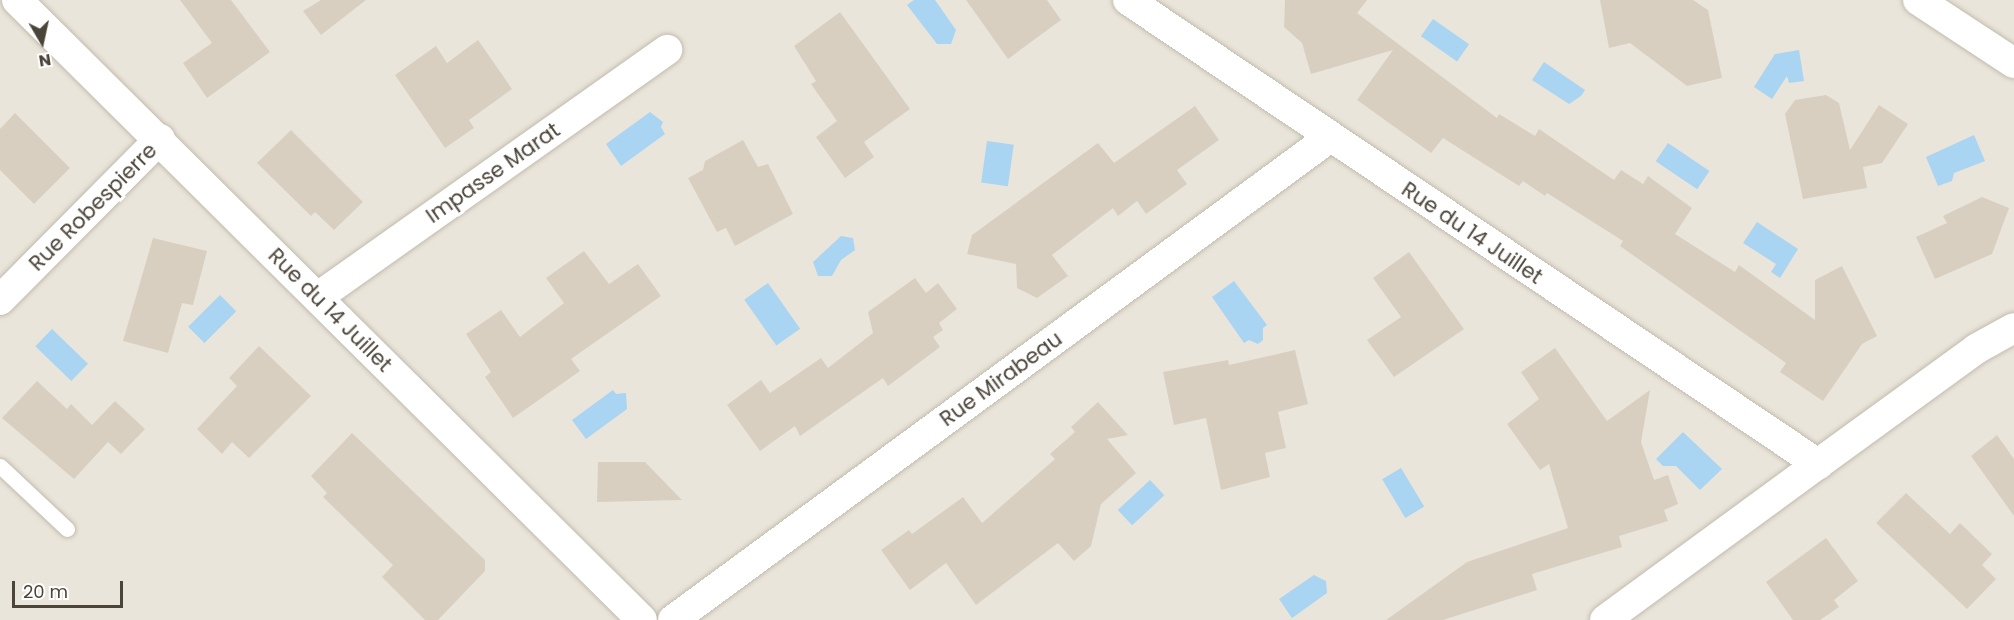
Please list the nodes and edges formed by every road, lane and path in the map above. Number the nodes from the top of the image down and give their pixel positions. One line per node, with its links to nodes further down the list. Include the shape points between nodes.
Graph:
1 (17, 0): 7 (street, Rue du 14 Juillet)
2 (1128, 0): 6 (street, Rue du 14 Juillet)
3 (1918, 0): 5 (street)
4 (668, 50): 8 (street, Impasse Marat)
5 (2014, 63)
6 (1329, 138): 11 (street, Rue du 14 Juillet); 15 (street, Rue Mirabeau)
7 (160, 139): 8 (street, Rue du 14 Juillet); 9 (street, Rue Robespierre)
8 (318, 297): 14 (street, Rue du 14 Juillet)
9 (0, 300)
10 (2014, 328): 11 (street, via 1976,349)
11 (1818, 464): 16 (street)
12 (0, 466): 13 (lane)
13 (67, 529)
14 (642, 620)
15 (673, 620)
16 (1605, 620)

